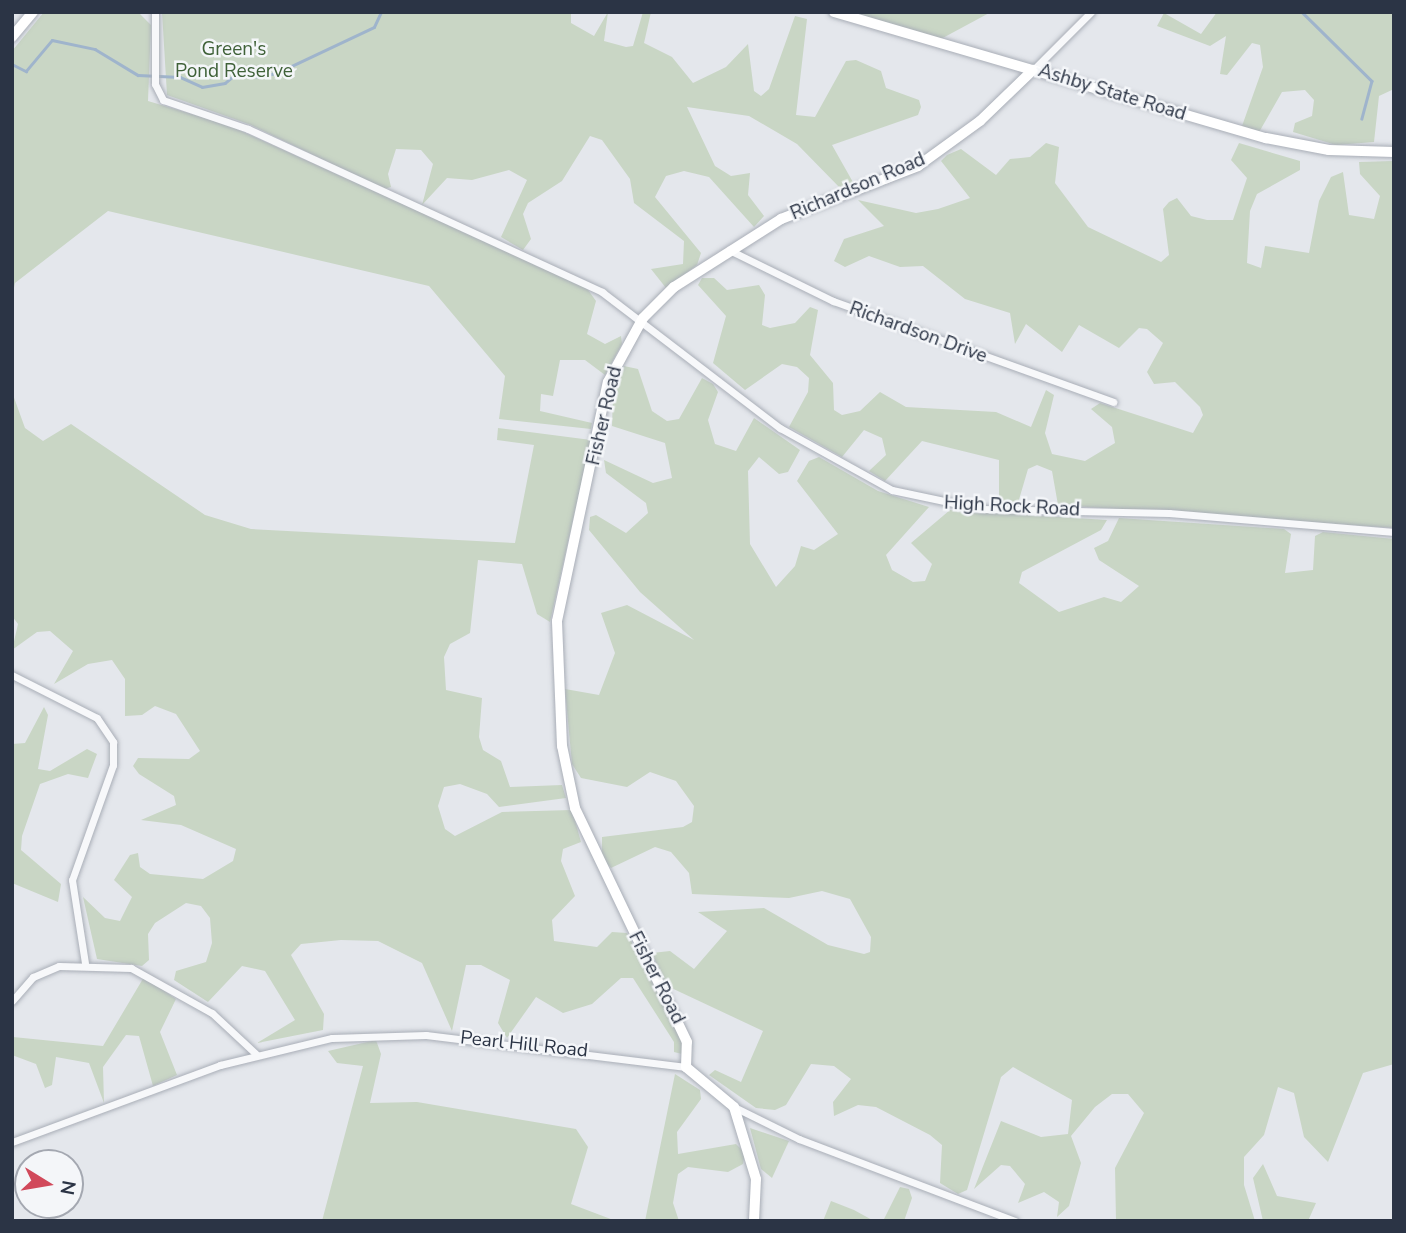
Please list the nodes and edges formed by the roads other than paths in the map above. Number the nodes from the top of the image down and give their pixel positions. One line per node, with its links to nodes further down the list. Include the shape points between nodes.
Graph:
1 (33, 12): 5 (street)
2 (155, 12): 9 (street, via 155,84 163,100 248,129 576,279)
3 (834, 12): 6 (main road, Ashby State Road)
4 (1091, 12): 6 (street, Richardson Road)
5 (12, 37)
6 (1033, 70): 7 (main road, Ashby State Road, via 1284,143); 8 (street, Richardson Road, via 980,121 918,166 781,219)
7 (1394, 152)
8 (728, 249): 9 (street, Richardson Road, via 674,287); 10 (street, Richardson Drive, via 833,301)
9 (643, 318): 11 (street, High Rock Road, via 780,428 914,497 982,509 1168,513); 16 (street, Fisher Road, via 608,382 564,578 557,625 559,719 575,808 686,1038)
10 (1113, 402)
11 (1394, 532)
12 (12, 675): 13 (street, via 97,718 113,742 113,765 72,880)
13 (85, 963): 14 (street, via 38,974); 15 (street, via 131,968 163,982 220,1018)
14 (12, 1002)
15 (257, 1055): 16 (street, Pearl Hill Road, via 394,1034); 18 (street, Pearl Hill Road)
16 (686, 1067): 17 (street)
17 (734, 1107): 19 (street, via 757,1180); 20 (street, via 799,1139)
18 (12, 1142)
19 (754, 1221)
20 (1015, 1221)

